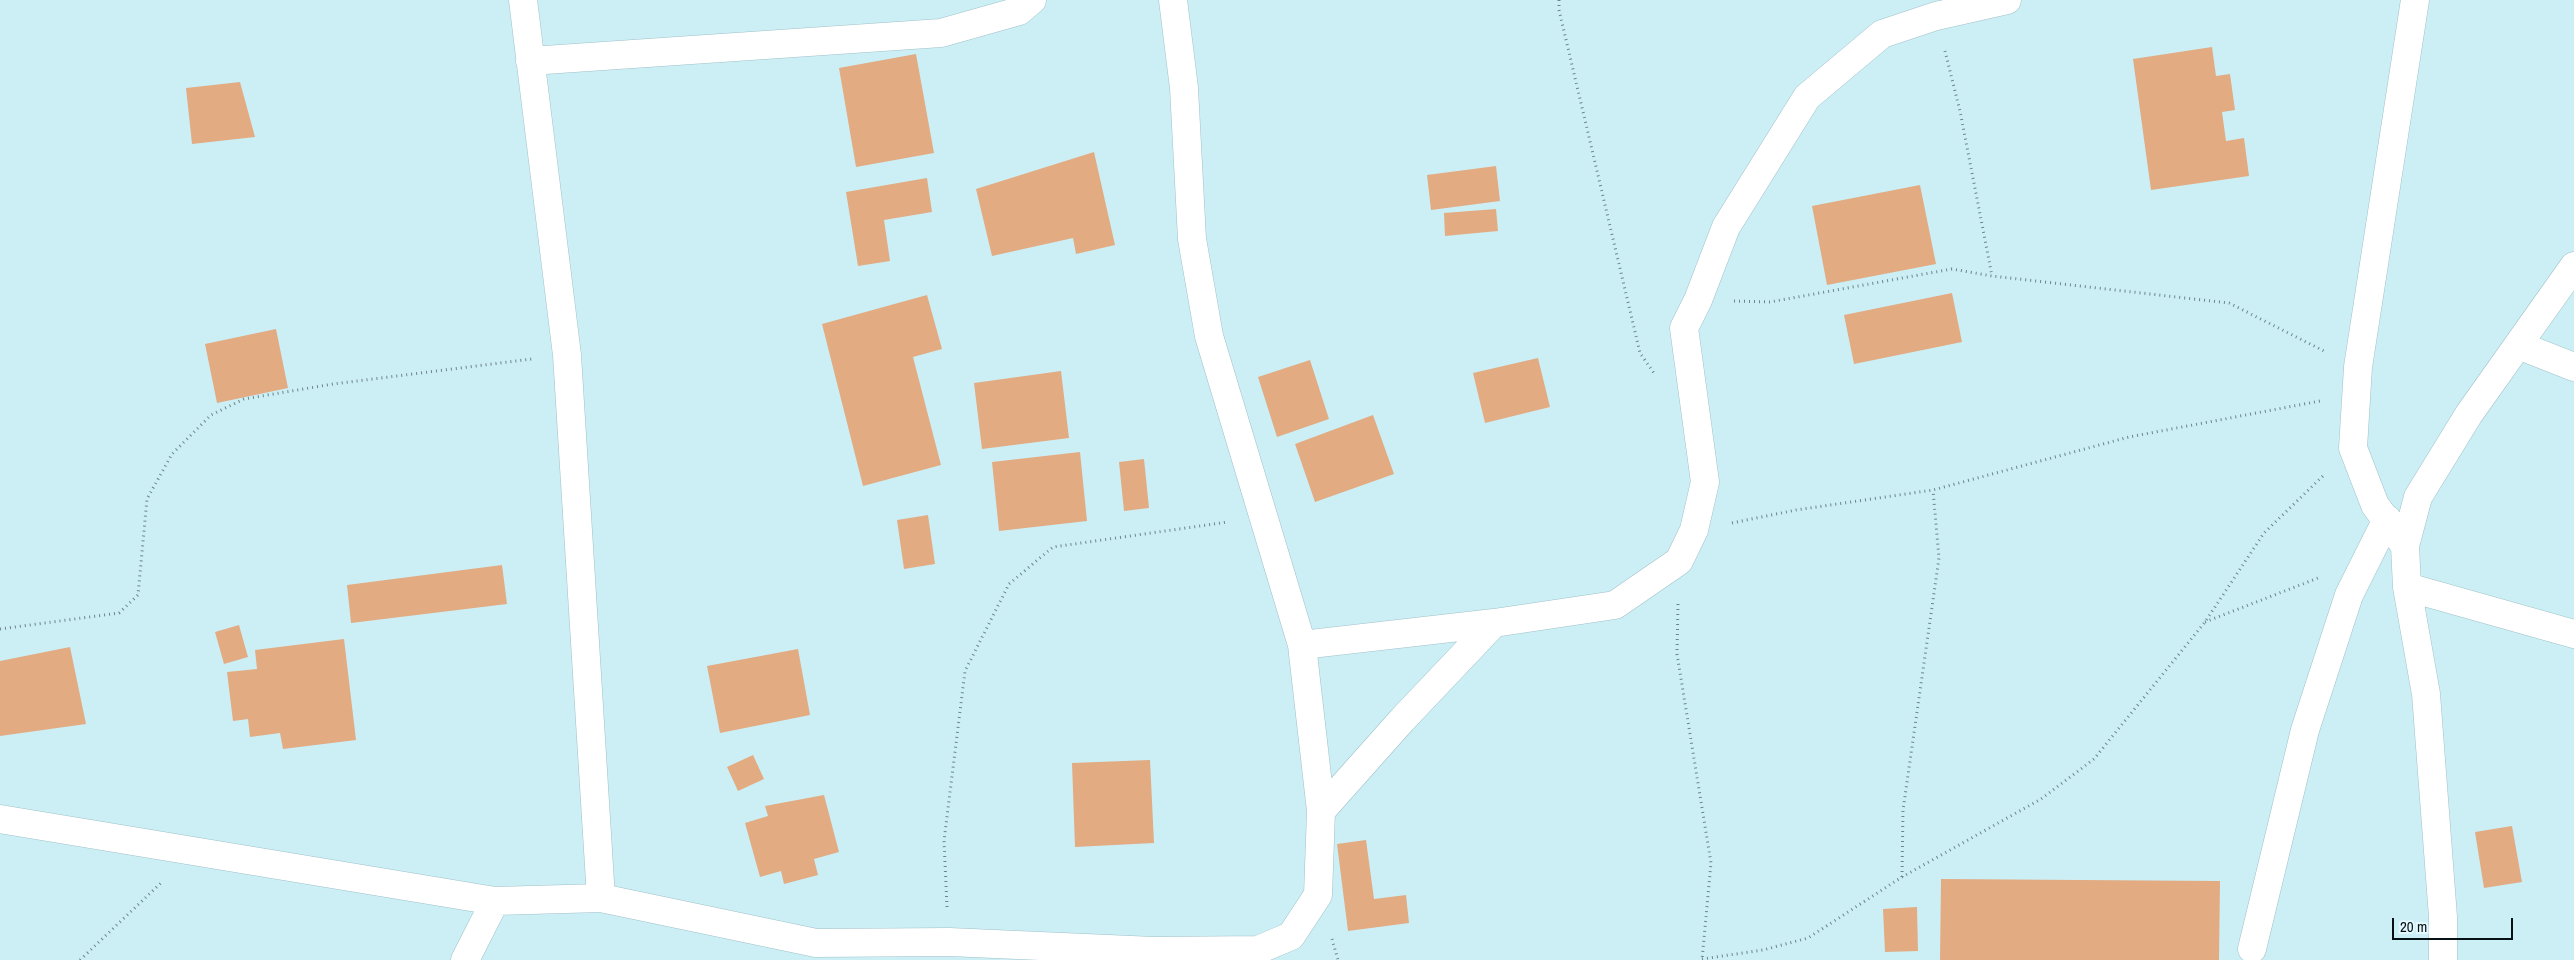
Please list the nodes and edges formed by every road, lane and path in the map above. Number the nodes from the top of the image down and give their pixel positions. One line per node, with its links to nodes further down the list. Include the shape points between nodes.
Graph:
1 (523, 0): 8 (street)
2 (1032, 0): 8 (street, via 1019,11 941,33)
3 (1173, 0): 20 (street, via 1184,88 1192,239 1209,336)
4 (1559, 0): 16 (path, via 1640,353)
5 (2007, 0): 7 (street)
6 (2414, 0): 15 (street)
7 (1936, 16): 10 (path, via 1960,111); 11 (street, via 1882,34 1807,97 1726,227)
8 (530, 61): 13 (street)
9 (2574, 266): 12 (street)
10 (1992, 276): 11 (path, via 1952,269 1770,302); 15 (path, via 2228,303)
11 (1698, 300): 22 (street, via 1684,328 1705,482)
12 (2518, 345): 14 (street); 23 (street, via 2469,414 2418,497)
13 (567, 355): 29 (path, via 332,384 244,399 211,415 172,454 147,499 138,595 119,613); 36 (street)
14 (2574, 367)
15 (2358, 368): 17 (street)
16 (1655, 376)
17 (2356, 394): 18 (street); 19 (path, via 2129,437)
18 (2353, 448): 21 (street, via 2375,505); 27 (path, via 2264,533)
19 (1933, 490): 22 (path, via 1796,510); 35 (path, via 1939,558 1903,810)
20 (1262, 517): 31 (street); 38 (path, via 1053,547 1009,584 965,671 944,841)
21 (2386, 519): 23 (street); 24 (street)
22 (1694, 530): 25 (street)
23 (2404, 546): 26 (street)
24 (2369, 556): 27 (path); 39 (street, via 2349,595 2305,730)
25 (1679, 561): 28 (street, via 1615,605); 43 (path, via 1677,654 1711,863)
26 (2407, 587): 30 (street); 44 (street, via 2426,694 2443,916)
27 (2205, 622): 35 (path, via 2094,760 2040,799)
28 (1494, 623): 31 (street); 32 (street)
29 (0, 629)
30 (2574, 634)
31 (1302, 645): 32 (street)
32 (1321, 811): 40 (street, via 1318,895 1291,936 1258,950)
33 (0, 819): 34 (street)
34 (195, 851): 37 (street); 41 (path)
35 (1902, 877): 43 (path, via 1808,938 1763,950)
36 (601, 898): 37 (street); 38 (street, via 816,943)
37 (495, 901): 42 (street)
38 (949, 942): 40 (street)
39 (2252, 949)
40 (1152, 956)
41 (80, 960)
42 (466, 960)
43 (1702, 960)
44 (2443, 960)

